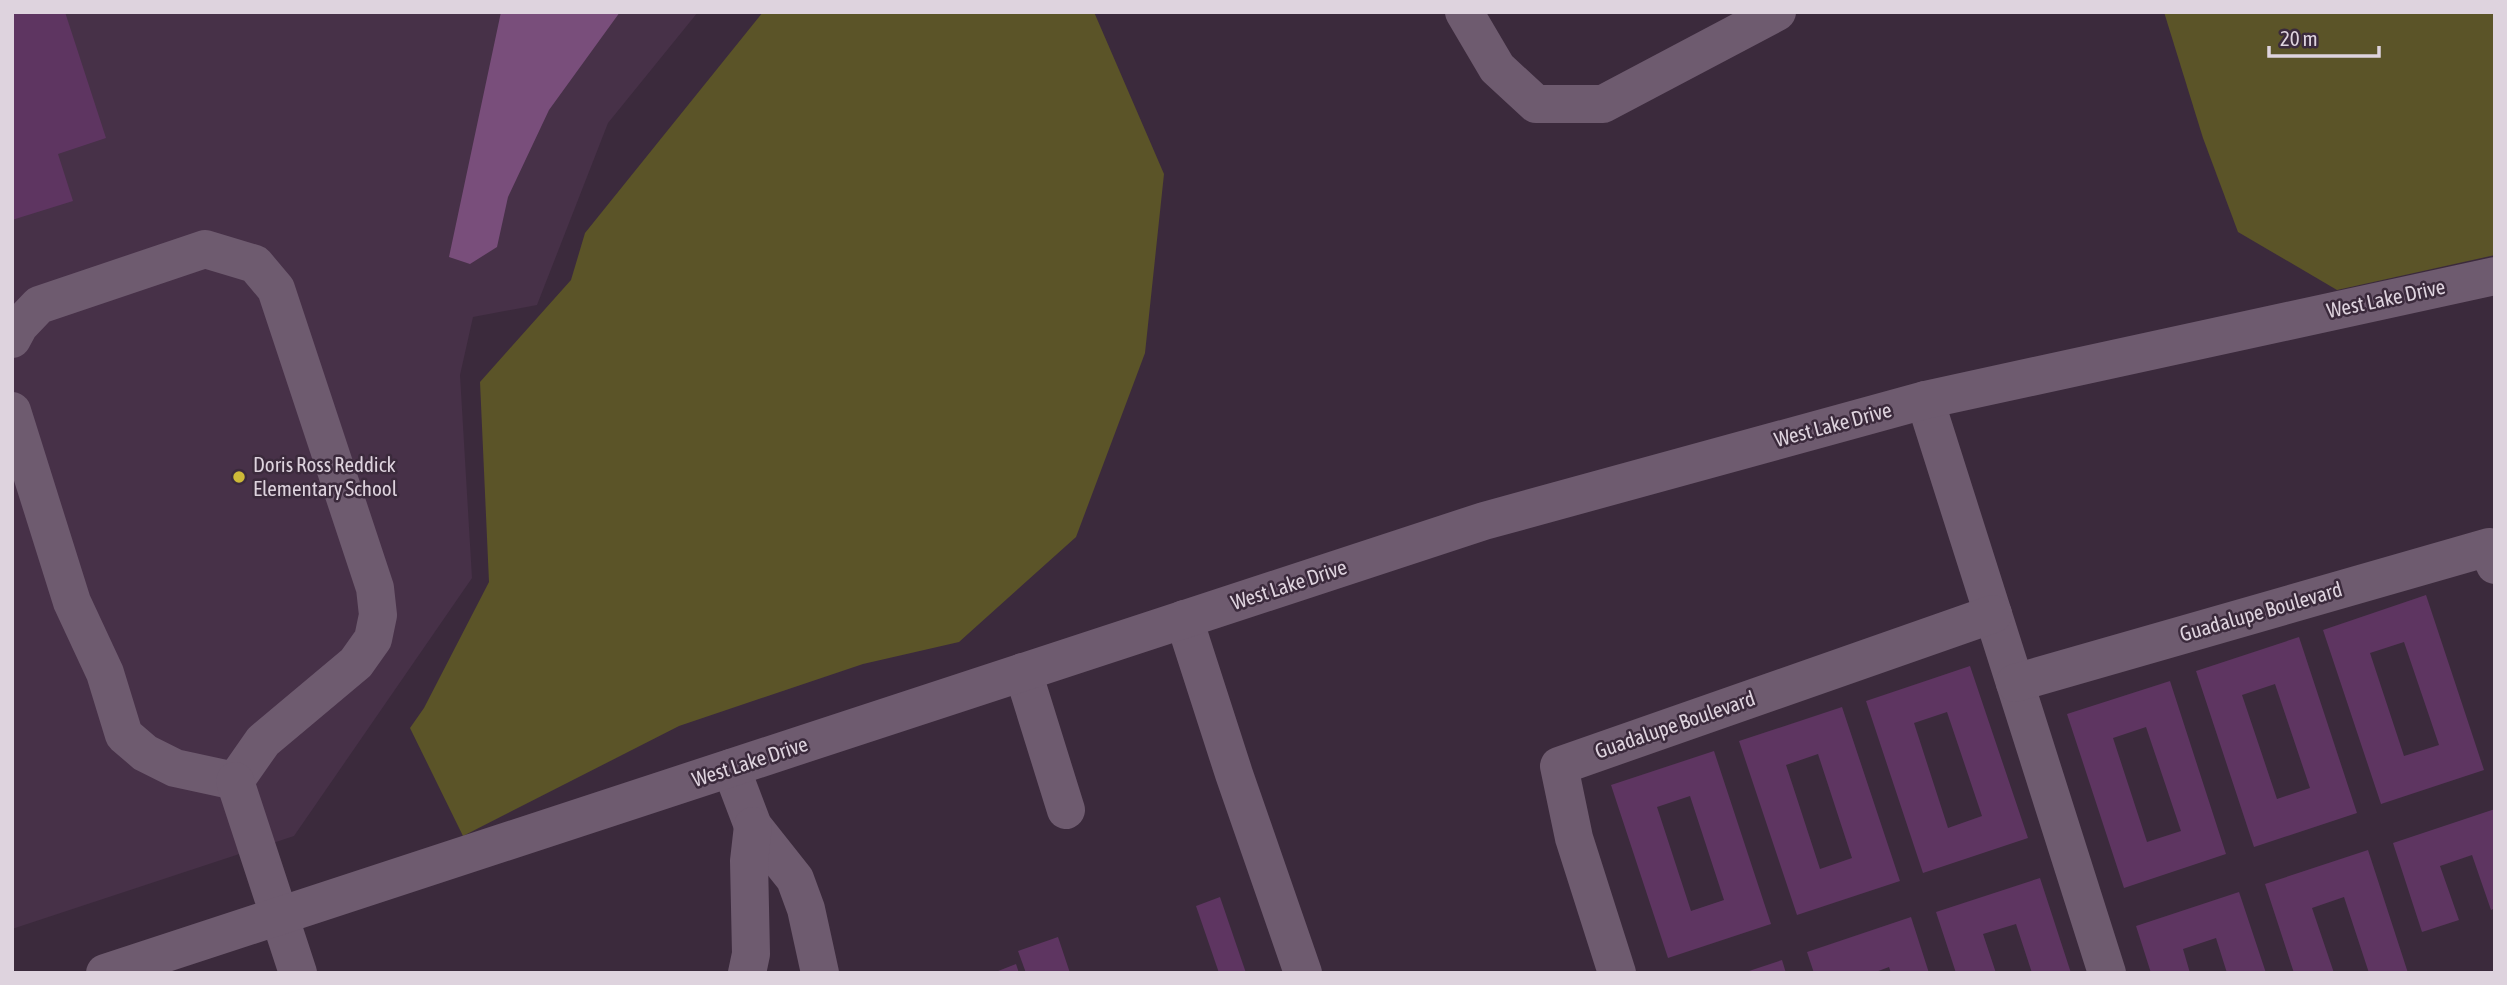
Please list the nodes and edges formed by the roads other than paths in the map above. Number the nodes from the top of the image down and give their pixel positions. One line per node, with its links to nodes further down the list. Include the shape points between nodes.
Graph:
1 (1464, 12): 2 (street, via 1497,68 1536,104 1603,104)
2 (1777, 12)
3 (2492, 285): 5 (street, West Lake Drive)
4 (12, 339): 13 (street, via 39,305 205,250 255,264 276,289 375,588 378,615 373,639 356,663 263,741)
5 (1925, 400): 8 (street); 9 (street, West Lake Drive, via 1484,521)
6 (12, 411): 13 (street, via 72,603 105,673 124,735 145,753 175,768)
7 (2495, 565): 11 (street, Guadalupe Boulevard, via 2489,547)
8 (1993, 614): 11 (street); 22 (street, Guadalupe Boulevard, via 1559,766 1574,838)
9 (1185, 619): 10 (street, West Lake Drive); 21 (street)
10 (1023, 672): 12 (street, West Lake Drive); 14 (street)
11 (2015, 683): 23 (street)
12 (731, 768): 15 (street); 16 (street, West Lake Drive)
13 (235, 781): 16 (street)
14 (1066, 810)
15 (753, 826): 19 (street); 20 (street, via 795,878)
16 (280, 917): 17 (street, West Lake Drive); 18 (street)
17 (105, 973)
18 (298, 973)
19 (747, 973)
20 (820, 973)
21 (1303, 973)
22 (1617, 973)
23 (2107, 973)

